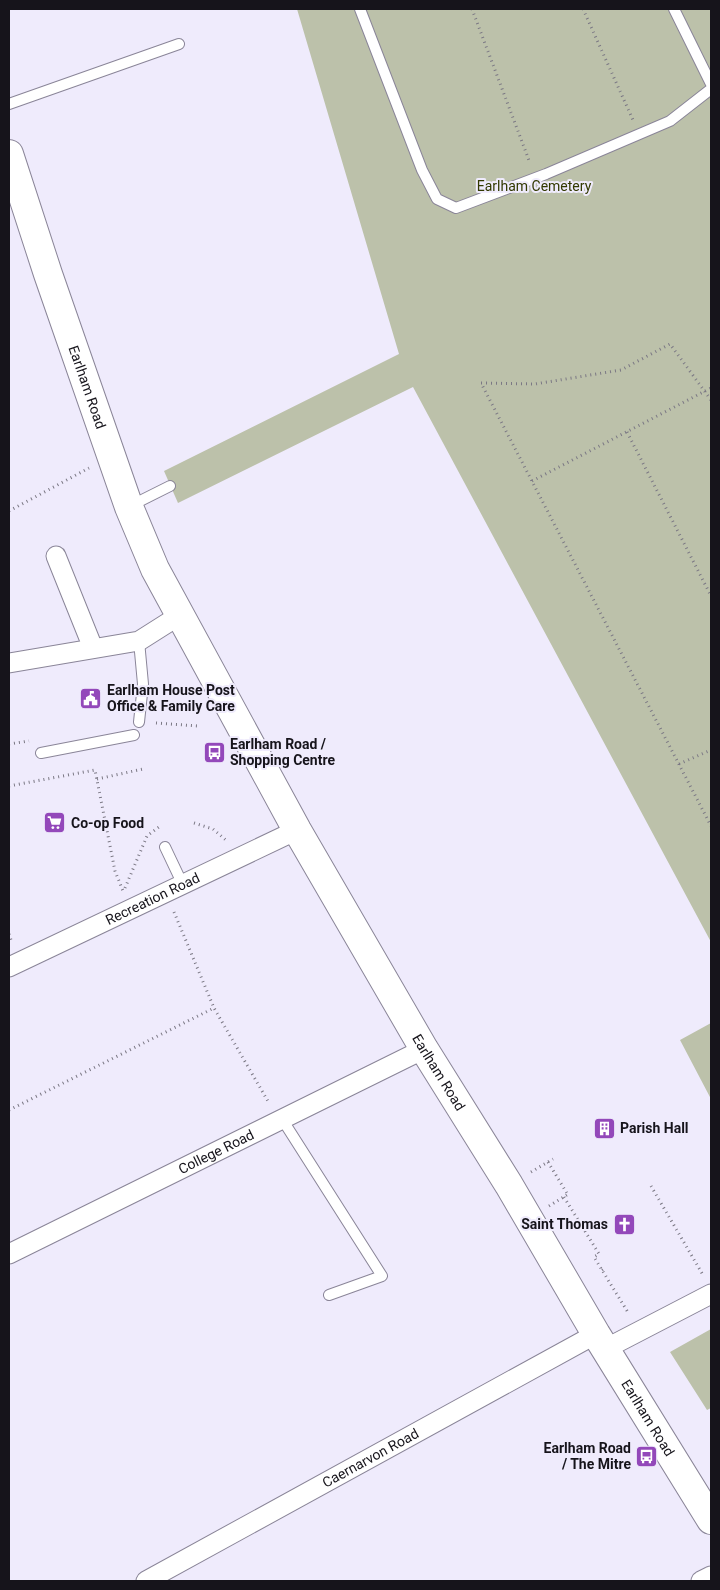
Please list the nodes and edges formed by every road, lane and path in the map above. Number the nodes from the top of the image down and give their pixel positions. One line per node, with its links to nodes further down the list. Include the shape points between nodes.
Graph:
1 (360, 9): 11 (lane, via 422,170 437,199 456,208)
2 (472, 9): 11 (path)
3 (583, 9): 9 (path)
4 (674, 9): 6 (lane)
5 (179, 44): 8 (lane)
6 (711, 84)
7 (711, 89): 9 (lane, via 670,122)
8 (9, 104)
9 (640, 134): 11 (lane)
10 (9, 154): 16 (main road, Earlham Road)
11 (535, 178)
12 (711, 388): 13 (path)
13 (706, 391): 14 (path); 15 (path); 17 (path, via 670,344 621,370 535,384 481,383)
14 (711, 400)
15 (627, 432): 17 (path); 22 (path)
16 (111, 456): 19 (main road, Earlham Road); 20 (path)
17 (532, 481): 32 (path)
18 (170, 486): 19 (lane)
19 (129, 507): 23 (main road, Earlham Road, via 155,569)
20 (9, 511)
21 (56, 556): 25 (street)
22 (711, 596)
23 (180, 615): 24 (street); 39 (main road, Earlham Road)
24 (139, 640): 25 (street); 27 (lane, via 143,684)
25 (94, 648): 26 (street)
26 (9, 663)
27 (139, 722): 28 (path)
28 (198, 726)
29 (134, 735): 31 (lane)
30 (711, 750): 32 (path)
31 (41, 753)
32 (679, 764): 37 (path)
33 (143, 769): 34 (path)
34 (97, 780): 35 (path, via 95,770); 43 (path, via 115,871)
35 (9, 786)
36 (194, 823): 41 (path, via 213,829 231,844)
37 (711, 826)
38 (159, 828): 43 (path, via 147,836)
39 (297, 830): 41 (street, Recreation Road); 48 (main road, Earlham Road)
40 (165, 847): 42 (lane)
41 (239, 858): 42 (street, Recreation Road)
42 (183, 885): 44 (street, Recreation Road)
43 (124, 891): 45 (path)
44 (166, 893): 45 (street, Recreation Road); 47 (path)
45 (131, 910): 46 (street, Recreation Road)
46 (9, 967)
47 (214, 1008): 49 (path); 50 (path)
48 (424, 1049): 50 (street, College Road); 63 (main road, Earlham Road, via 509,1185)
49 (9, 1110)
50 (280, 1120): 57 (street, College Road); 61 (lane, via 382,1276)
51 (553, 1159): 52 (path)
52 (548, 1162): 53 (path); 55 (path)
53 (531, 1172)
54 (651, 1186): 60 (path)
55 (567, 1195): 56 (path); 59 (path, via 599,1254 594,1257)
56 (549, 1206)
57 (9, 1254)
58 (606, 1267): 59 (path)
59 (602, 1270): 62 (path)
60 (709, 1287): 63 (street, Caernarvon Road)
61 (328, 1295)
62 (628, 1313)
63 (600, 1342): 64 (main road, Earlham Road); 66 (street, Caernarvon Road)
64 (711, 1520)
65 (711, 1576): 67 (street)
66 (146, 1581)
67 (701, 1581)

